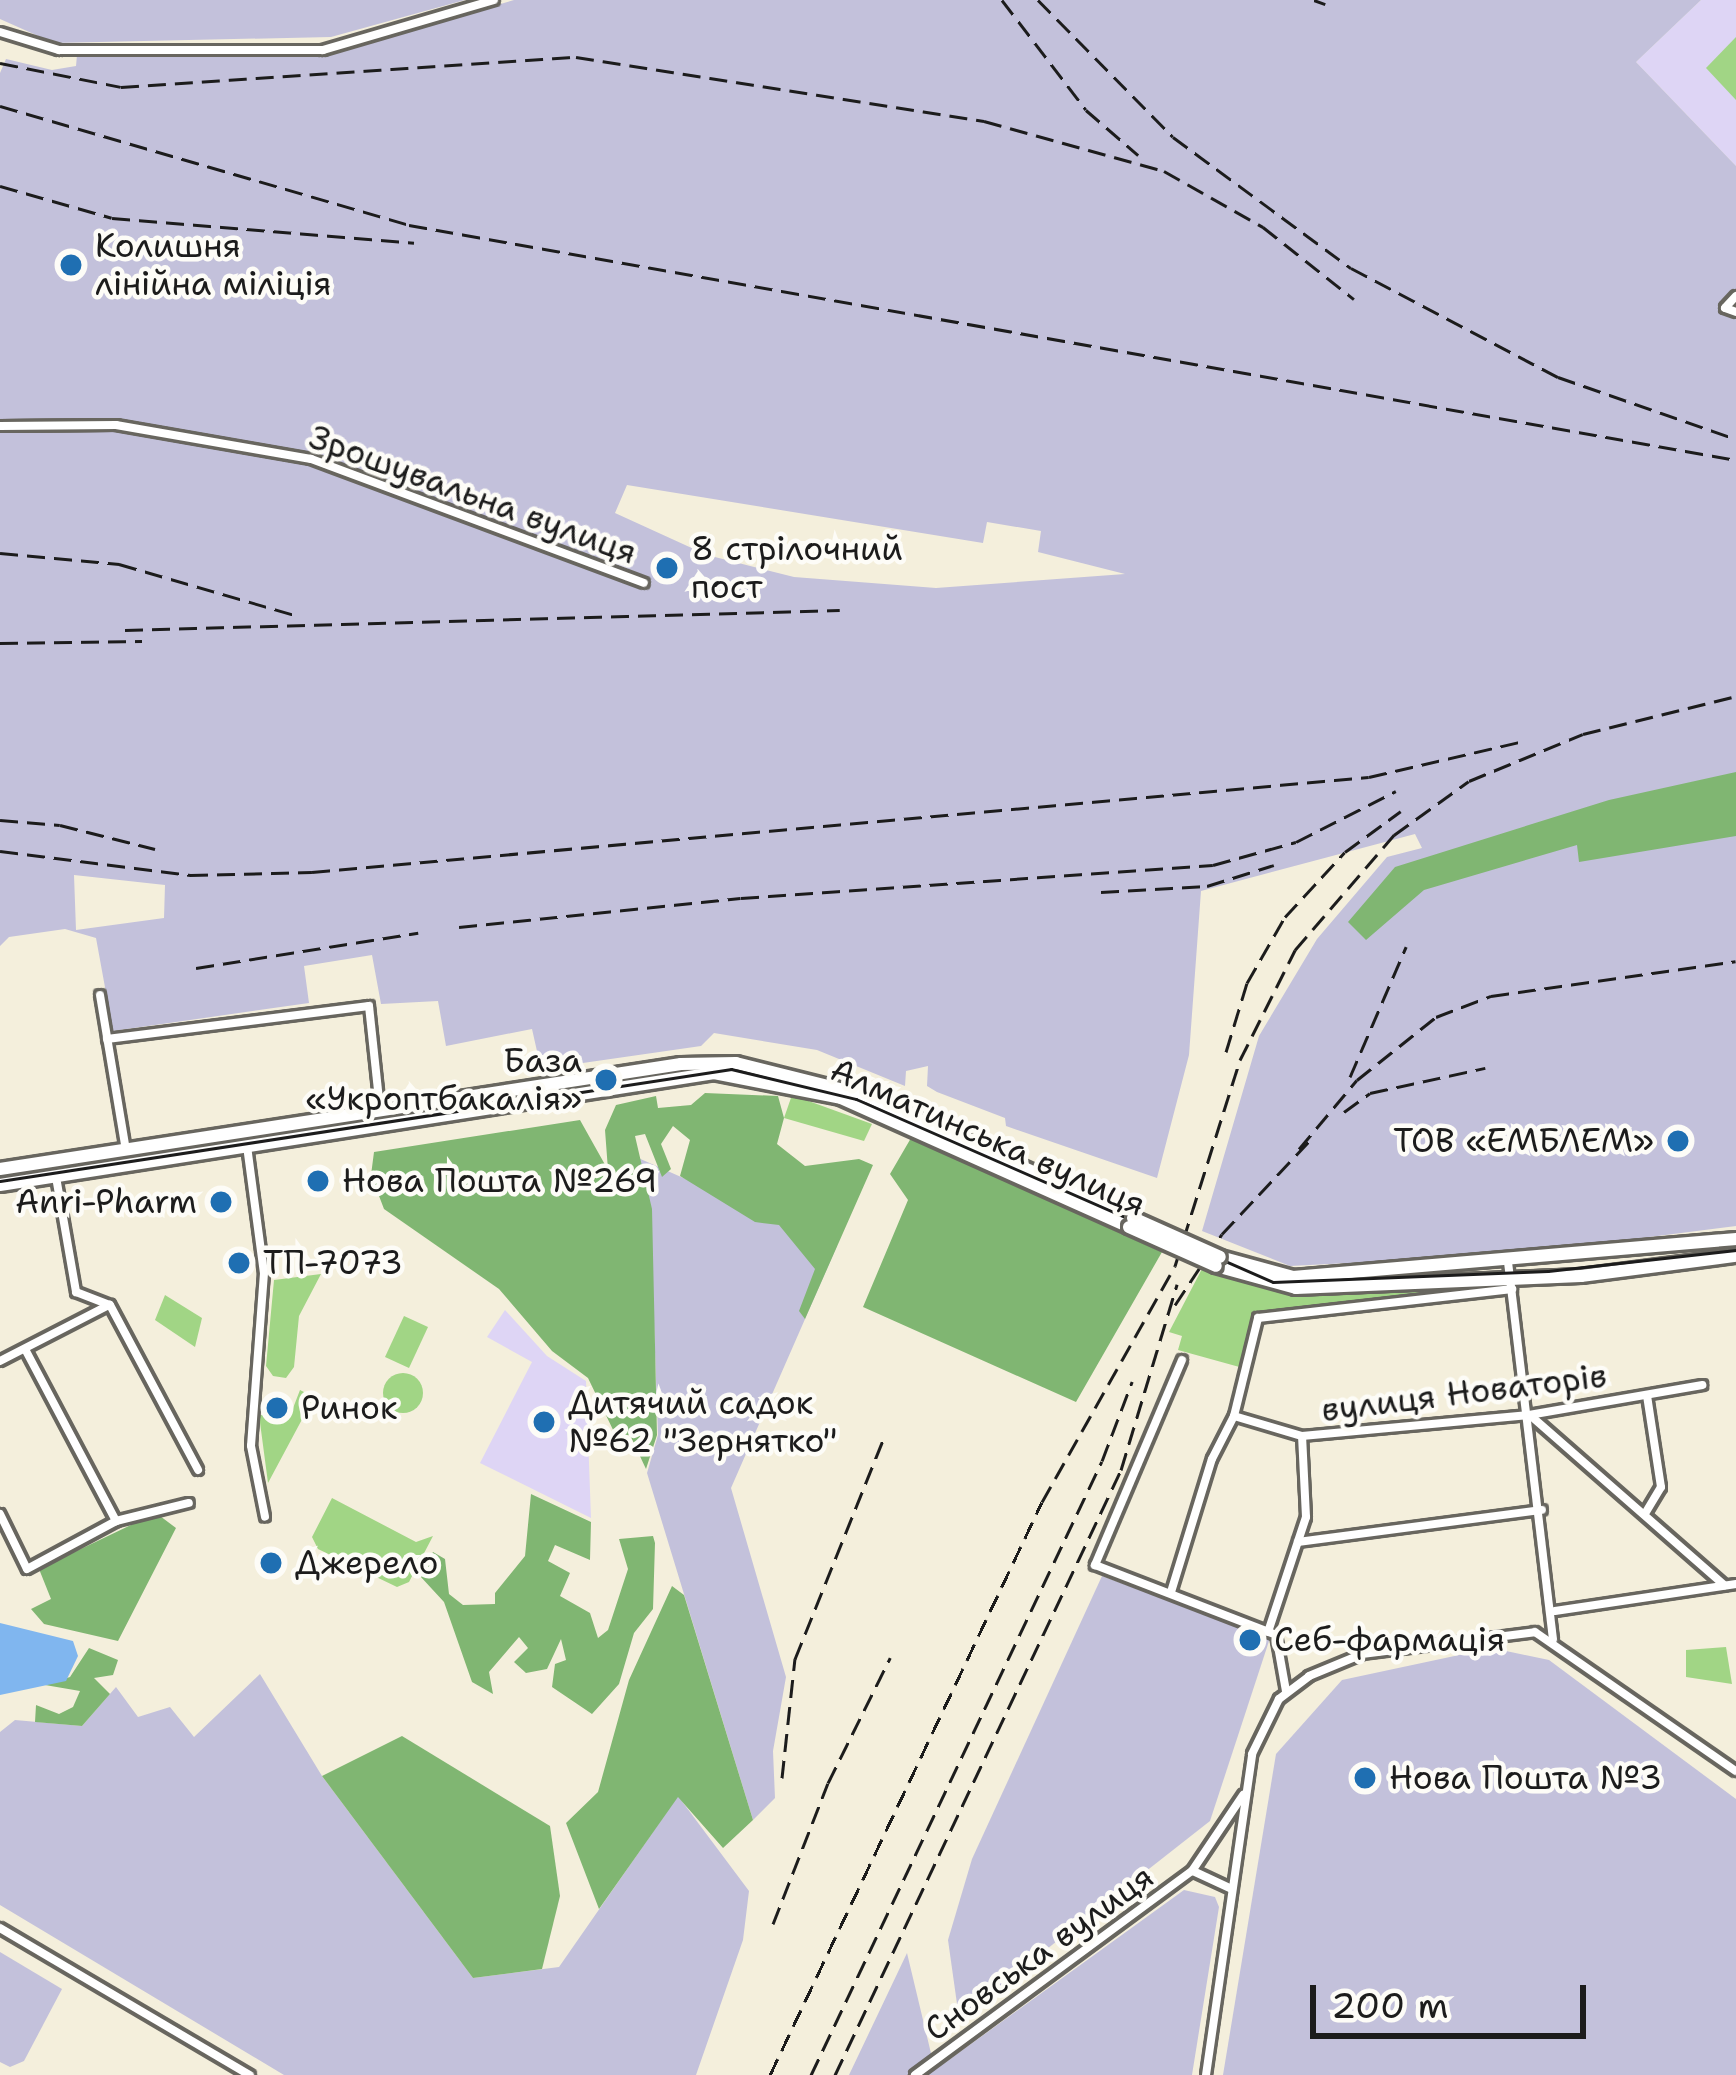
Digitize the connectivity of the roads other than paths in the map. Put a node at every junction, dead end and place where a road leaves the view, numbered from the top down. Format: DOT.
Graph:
graph roads {
  1 [pos="494,0"];
  2 [pos="0,32"];
  3 [pos="1736,296"];
  4 [pos="1736,312"];
  5 [pos="0,426"];
  6 [pos="644,583"];
  7 [pos="100,995"];
  8 [pos="107,1039"];
  9 [pos="381,1110"];
  10 [pos="246,1144"];
  11 [pos="126,1150"];
  12 [pos="0,1169"];
  13 [pos="56,1176"];
  14 [pos="0,1185"];
  15 [pos="1131,1222"];
  16 [pos="1736,1239"];
  17 [pos="1736,1256"];
  18 [pos="1218,1262"];
  19 [pos="1508,1262"];
  20 [pos="1511,1283"];
  21 [pos="110,1305"];
  22 [pos="25,1349"];
  23 [pos="1182,1360"];
  24 [pos="0,1361"];
  25 [pos="1702,1385"];
  26 [pos="1647,1395"];
  27 [pos="1528,1415"];
  28 [pos="1234,1417"];
  29 [pos="1302,1436"];
  30 [pos="198,1470"];
  31 [pos="189,1504"];
  32 [pos="1542,1510"];
  33 [pos="1646,1512"];
  34 [pos="0,1514"];
  35 [pos="265,1517"];
  36 [pos="116,1521"];
  37 [pos="1298,1542"];
  38 [pos="1736,1583"];
  39 [pos="1724,1585"];
  40 [pos="1171,1592"];
  41 [pos="1555,1611"];
  42 [pos="1268,1631"];
  43 [pos="1553,1639"];
  44 [pos="1286,1691"];
  45 [pos="1736,1771"];
  46 [pos="1247,1789"];
  47 [pos="1192,1871"];
  48 [pos="1232,1889"];
  49 [pos="0,1928"];
  50 [pos="250,2075"];
  51 [pos="915,2075"];
  52 [pos="1206,2075"];
  1 -- 2 [label="street"];
  3 -- 4 [label="street"];
  5 -- 6 [label="street, Зрошувальна вулиця"];
  7 -- 8 [label="street"];
  8 -- 9 [label="street"];
  8 -- 11 [label="street"];
  9 -- 11 [label="street, Алматинська вулиця"];
  9 -- 15 [label="street, Алматинська вулиця"];
  10 -- 13 [label="street, Алматинська вулиця"];
  10 -- 15 [label="street, Алматинська вулиця"];
  10 -- 35 [label="street"];
  11 -- 12 [label="street, Алматинська вулиця"];
  13 -- 14 [label="street, Алматинська вулиця"];
  13 -- 21 [label="street"];
  15 -- 18 [label="street, Алматинська вулиця, bridge"];
  16 -- 19 [label="street, Алматинська вулиця"];
  17 -- 20 [label="street, Алматинська вулиця"];
  18 -- 19 [label="street, Алматинська вулиця"];
  18 -- 20 [label="street, Алматинська вулиця"];
  19 -- 20 [label="street"];
  20 -- 27 [label="street"];
  20 -- 28 [label="street, Алматинська вулиця"];
  21 -- 22 [label="street"];
  21 -- 30 [label="street"];
  22 -- 24 [label="street"];
  22 -- 36 [label="street"];
  23 -- 40 [label="street"];
  25 -- 26 [label="street, вулиця Новаторів"];
  26 -- 27 [label="street, вулиця Новаторів"];
  26 -- 33 [label="street"];
  27 -- 29 [label="street, вулиця Новаторів"];
  27 -- 32 [label="street"];
  27 -- 33 [label="street"];
  28 -- 29 [label="street, вулиця Новаторів"];
  28 -- 40 [label="street"];
  29 -- 37 [label="street"];
  31 -- 36 [label="street"];
  32 -- 37 [label="street"];
  32 -- 41 [label="street"];
  33 -- 39 [label="street"];
  34 -- 36 [label="street"];
  37 -- 42 [label="street"];
  38 -- 39 [label="street"];
  39 -- 41 [label="street"];
  40 -- 42 [label="street"];
  41 -- 43 [label="street"];
  42 -- 44 [label="street"];
  43 -- 44 [label="street"];
  43 -- 45 [label="street"];
  44 -- 46 [label="street"];
  46 -- 47 [label="street, Сновська вулиця"];
  46 -- 48 [label="street"];
  47 -- 48 [label="street, Сновська вулиця"];
  47 -- 51 [label="street, Сновська вулиця"];
  48 -- 52 [label="street"];
  49 -- 50 [label="street"];
}
